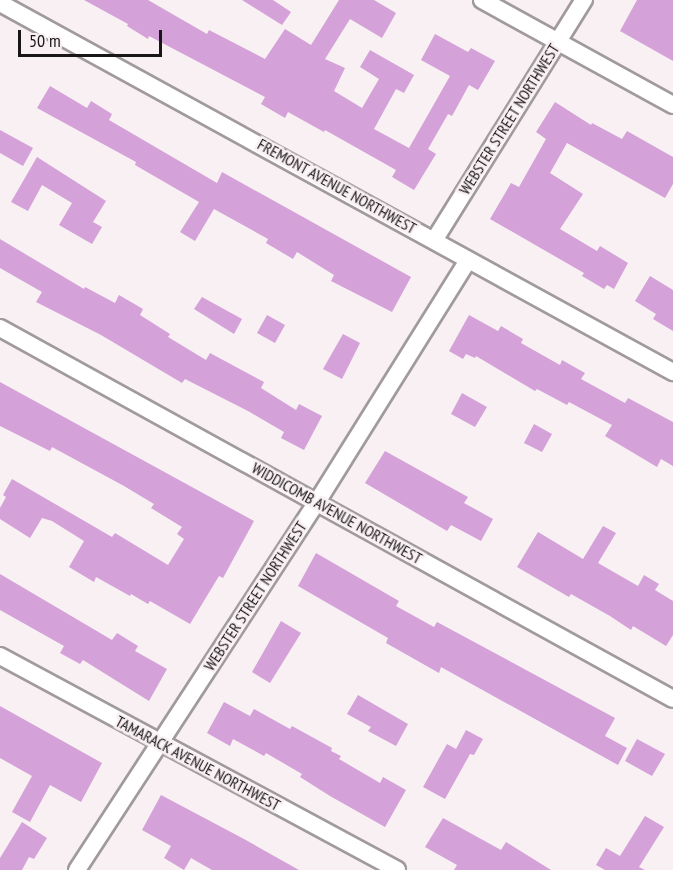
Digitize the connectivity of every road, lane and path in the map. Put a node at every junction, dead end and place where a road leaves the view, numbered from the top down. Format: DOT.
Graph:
graph roads {
  1 [pos="482,0"];
  2 [pos="584,0"];
  3 [pos="0,3"];
  4 [pos="558,42"];
  5 [pos="673,105"];
  6 [pos="435,239"];
  7 [pos="468,260"];
  8 [pos="0,328"];
  9 [pos="673,372"];
  10 [pos="316,502"];
  11 [pos="0,656"];
  12 [pos="673,699"];
  13 [pos="158,742"];
  14 [pos="77,870"];
  15 [pos="397,870"];
  1 -- 4 [label="street"];
  2 -- 4 [label="street, WEBSTER STREET NORTHWEST"];
  3 -- 6 [label="street, FREMONT AVENUE NORTHWEST"];
  4 -- 5 [label="street"];
  4 -- 6 [label="street, WEBSTER STREET NORTHWEST"];
  6 -- 7 [label="street, FREMONT AVENUE NORTHWEST"];
  7 -- 9 [label="street, FREMONT AVENUE NORTHWEST"];
  7 -- 10 [label="street, WEBSTER STREET NORTHWEST"];
  8 -- 10 [label="street, WIDDICOMB AVENUE NORTHWEST"];
  10 -- 12 [label="street, WIDDICOMB AVENUE NORTHWEST"];
  10 -- 13 [label="street, WEBSTER STREET NORTHWEST"];
  11 -- 13 [label="street, TAMARACK AVENUE NORTHWEST"];
  13 -- 14 [label="street, WEBSTER STREET NORTHWEST"];
  13 -- 15 [label="street, TAMARACK AVENUE NORTHWEST"];
}
